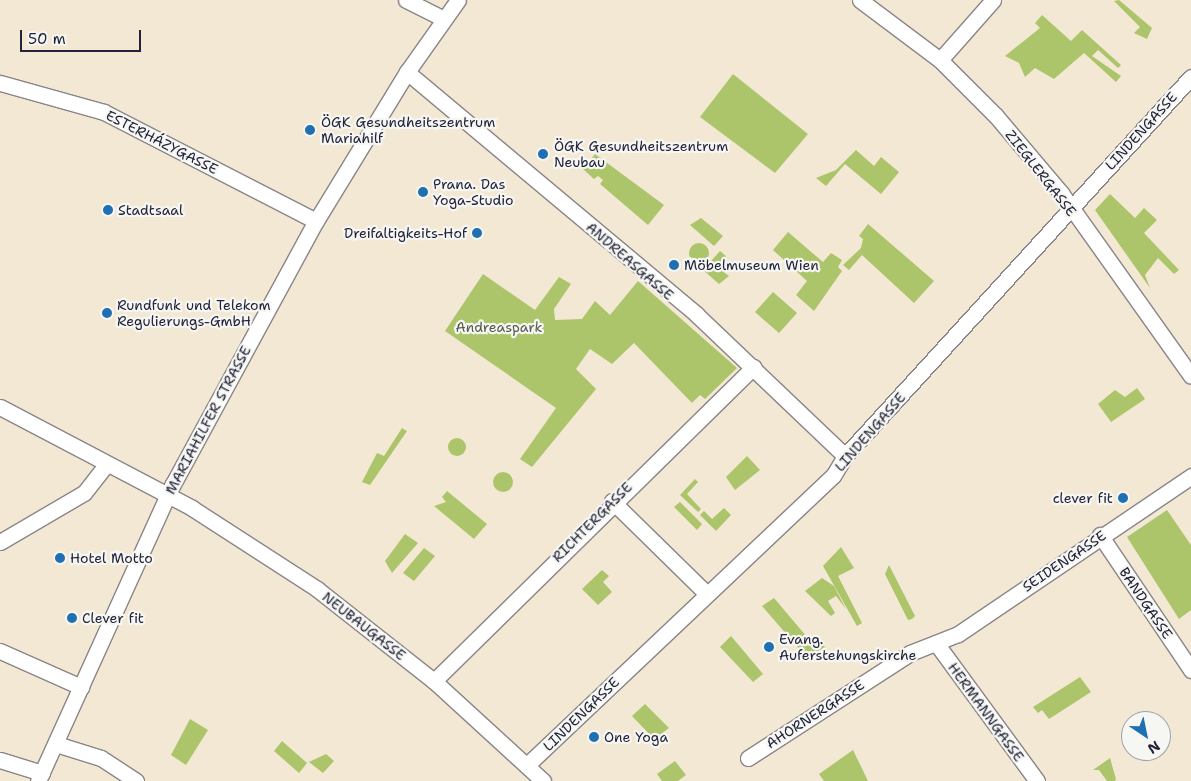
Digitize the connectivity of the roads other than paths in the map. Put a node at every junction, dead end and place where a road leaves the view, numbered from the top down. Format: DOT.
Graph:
graph roads {
  1 [pos="406,0"];
  2 [pos="458,0"];
  3 [pos="860,0"];
  4 [pos="993,0"];
  5 [pos="444,20"];
  6 [pos="940,60"];
  7 [pos="407,72"];
  8 [pos="1191,77"];
  9 [pos="0,83"];
  10 [pos="1070,208"];
  11 [pos="316,221"];
  12 [pos="752,367"];
  13 [pos="1191,376"];
  14 [pos="0,407"];
  15 [pos="846,456"];
  16 [pos="107,464"];
  17 [pos="1191,476"];
  18 [pos="167,497"];
  19 [pos="612,501"];
  20 [pos="1100,535"];
  21 [pos="0,542"];
  22 [pos="707,594"];
  23 [pos="936,643"];
  24 [pos="0,650"];
  25 [pos="1191,670"];
  26 [pos="434,681"];
  27 [pos="82,687"];
  28 [pos="56,744"];
  29 [pos="748,758"];
  30 [pos="2,761"];
  31 [pos="527,765"];
  32 [pos="40,777"];
  33 [pos="136,781"];
  34 [pos="543,781"];
  35 [pos="1037,781"];
  1 -- 5 [label="street"];
  2 -- 5 [label="street, MARIAHILFER STRASSE"];
  3 -- 6 [label="street, ZIEGLERGASSE"];
  4 -- 6 [label="street"];
  5 -- 7 [label="street, MARIAHILFER STRASSE"];
  6 -- 10 [label="street, ZIEGLERGASSE"];
  7 -- 11 [label="street, MARIAHILFER STRASSE"];
  7 -- 12 [label="street, ANDREASGASSE"];
  8 -- 10 [label="street, LINDENGASSE"];
  9 -- 11 [label="street, ESTERHÁZYGASSE"];
  10 -- 13 [label="street, ZIEGLERGASSE"];
  10 -- 15 [label="street, LINDENGASSE"];
  11 -- 18 [label="street, MARIAHILFER STRASSE"];
  12 -- 15 [label="street, ANDREASGASSE"];
  12 -- 19 [label="street, RICHTERGASSE"];
  14 -- 16 [label="street, NEUBAUGASSE"];
  15 -- 22 [label="street, LINDENGASSE"];
  16 -- 18 [label="street, NEUBAUGASSE"];
  16 -- 21 [label="street"];
  17 -- 20 [label="street, SEIDENGASSE"];
  18 -- 26 [label="street, NEUBAUGASSE"];
  18 -- 27 [label="street, MARIAHILFER STRASSE"];
  19 -- 22 [label="street"];
  19 -- 26 [label="street, RICHTERGASSE"];
  20 -- 23 [label="street, SEIDENGASSE"];
  20 -- 25 [label="street, BANDGASSE"];
  22 -- 31 [label="street, LINDENGASSE"];
  23 -- 29 [label="street, AHORNERGASSE"];
  23 -- 35 [label="street, HERMANNGASSE"];
  24 -- 27 [label="street"];
  26 -- 31 [label="street, NEUBAUGASSE"];
  27 -- 28 [label="street, MARIAHILFER STRASSE"];
  28 -- 32 [label="street, MARIAHILFER STRASSE"];
  28 -- 33 [label="street"];
  30 -- 32 [label="street"];
  31 -- 34 [label="street, NEUBAUGASSE"];
}
